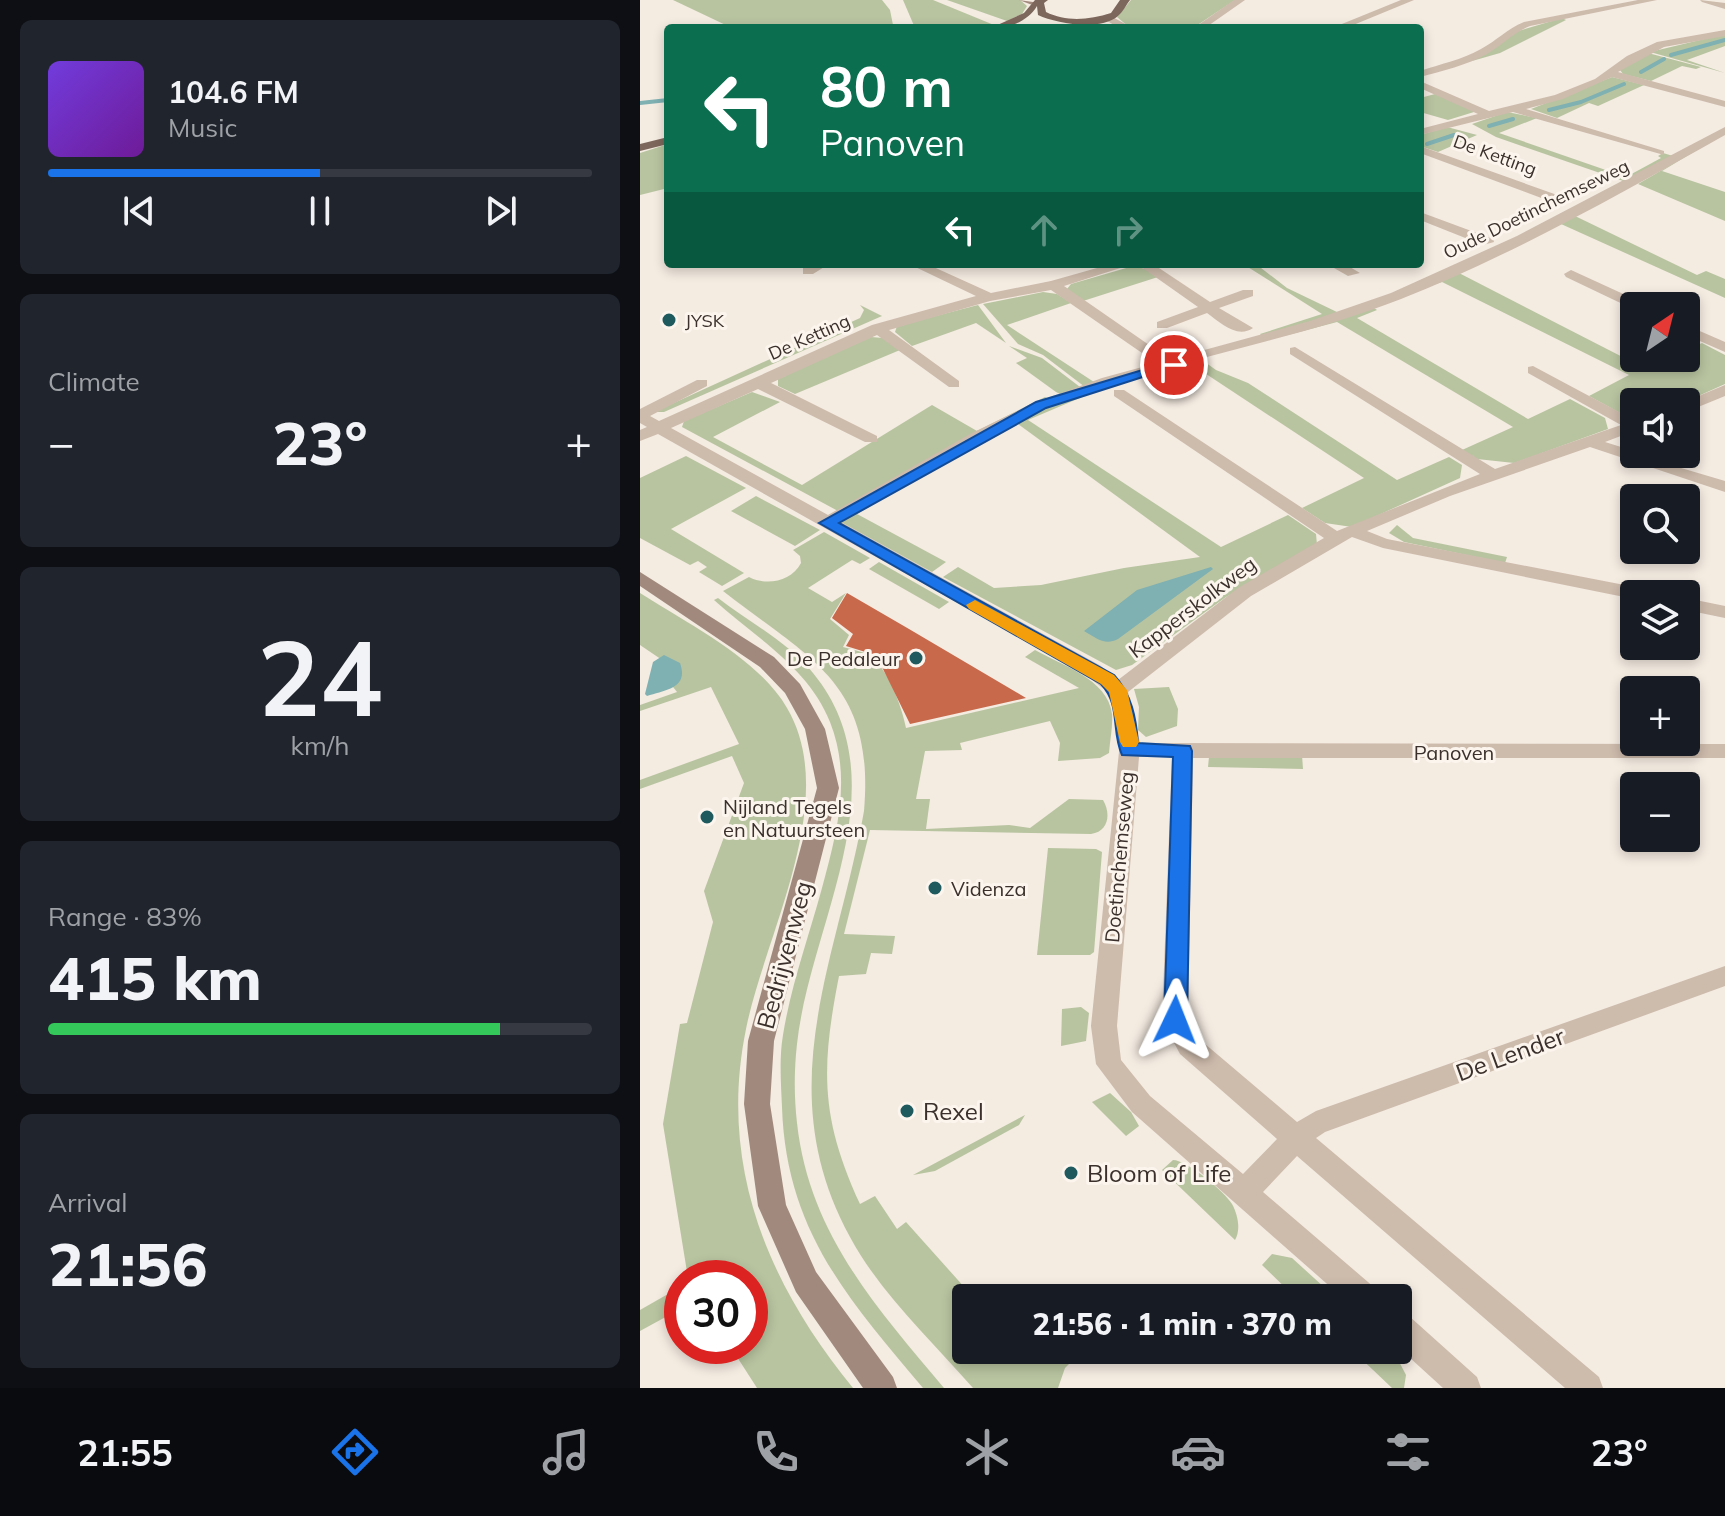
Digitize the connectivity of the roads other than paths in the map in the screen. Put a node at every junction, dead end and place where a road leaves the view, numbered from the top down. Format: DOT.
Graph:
graph roads {
  1 [pos="1240,0"];
  2 [pos="1409,0"];
  3 [pos="1652,0"];
  4 [pos="1705,0"];
  5 [pos="1055,1"];
  6 [pos="1116,2"];
  7 [pos="1037,4"];
  8 [pos="1725,6"];
  9 [pos="1056,19"];
  10 [pos="1105,20"];
  11 [pos="1068,21"];
  12 [pos="1089,21"];
  13 [pos="1012,22"];
  14 [pos="1006,24"];
  15 [pos="1044,24"];
  16 [pos="1052,24"];
  17 [pos="1205,24"];
  18 [pos="1347,24"];
  19 [pos="1725,33"];
  20 [pos="1424,73"];
  21 [pos="1610,73"];
  22 [pos="1424,86"];
  23 [pos="1725,104"];
  24 [pos="1512,108"];
  25 [pos="1485,113"];
  26 [pos="1628,129"];
  27 [pos="1725,130"];
  28 [pos="1424,131"];
  29 [pos="664,132"];
  30 [pos="1610,138"];
  31 [pos="640,140"];
  32 [pos="664,141"];
  33 [pos="640,148"];
  34 [pos="1424,150"];
  35 [pos="1660,153"];
  36 [pos="1556,199"];
  37 [pos="1424,218"];
  38 [pos="1488,242"];
  39 [pos="814,268"];
  40 [pos="925,268"];
  41 [pos="1112,268"];
  42 [pos="1150,268"];
  43 [pos="1342,268"];
  44 [pos="808,271"];
  45 [pos="1353,273"];
  46 [pos="1571,274"];
  47 [pos="1053,285"];
  48 [pos="1248,293"];
  49 [pos="989,297"];
  50 [pos="1620,297"];
  51 [pos="1209,308"];
  52 [pos="1162,325"];
  53 [pos="877,328"];
  54 [pos="1246,328"];
  55 [pos="1700,336"];
  56 [pos="1725,348"];
  57 [pos="1147,350"];
  58 [pos="1295,351"];
  59 [pos="1533,370"];
  60 [pos="757,382"];
  61 [pos="702,383"];
  62 [pos="954,384"];
  63 [pos="1725,390"];
  64 [pos="1119,393"];
  65 [pos="667,399"];
  66 [pos="1700,401"];
  67 [pos="640,407"];
  68 [pos="1620,418"];
  69 [pos="644,425"];
  70 [pos="1620,431"];
  71 [pos="871,439"];
  72 [pos="1590,442"];
  73 [pos="1491,474"];
  74 [pos="1725,487"];
  75 [pos="827,523"];
  76 [pos="1345,536"];
  77 [pos="640,578"];
  78 [pos="1620,590"];
  79 [pos="1700,607"];
  80 [pos="1725,612"];
  81 [pos="1118,690"];
  82 [pos="1129,750"];
  83 [pos="1183,751"];
  84 [pos="1725,751"];
  85 [pos="1725,976"];
  86 [pos="1297,1137"];
  87 [pos="1245,1191"];
  88 [pos="1349,1284"];
  89 [pos="1412,1340"];
  90 [pos="882,1388"];
  91 [pos="1466,1388"];
  92 [pos="1588,1388"];
  1 -- 17 [label="street"];
  2 -- 18 [label="street"];
  3 -- 20 [label="street"];
  4 -- 8 [label="street"];
  5 -- 7 [label="main road"];
  6 -- 10 [label="main road"];
  7 -- 9 [label="main road"];
  7 -- 13 [label="main road"];
  7 -- 13 [label="main road"];
  9 -- 10 [label="main road"];
  9 -- 11 [label="main road"];
  9 -- 15 [label="main road"];
  10 -- 12 [label="street"];
  11 -- 12 [label="main road"];
  11 -- 16 [label="main road"];
  13 -- 14 [label="main road"];
  19 -- 21 [label="street, De Ketting"];
  21 -- 23 [label="street"];
  21 -- 24 [label="street, De Ketting"];
  22 -- 25 [label="street"];
  24 -- 25 [label="street, De Ketting"];
  24 -- 30 [label="street, De Ketting"];
  25 -- 28 [label="street, De Ketting"];
  26 -- 30 [label="street"];
  27 -- 75 [label="street, Oude Doetinchemseweg"];
  29 -- 31 [label="main road"];
  30 -- 35 [label="street, De Ketting"];
  32 -- 33 [label="main road"];
  34 -- 36 [label="street, De Ketting"];
  37 -- 38 [label="street"];
  39 -- 44 [label="street"];
  40 -- 49 [label="street"];
  41 -- 47 [label="street, De Ketting"];
  42 -- 51 [label="street"];
  43 -- 45 [label="street"];
  46 -- 50 [label="street"];
  47 -- 49 [label="street, De Ketting"];
  47 -- 57 [label="street"];
  48 -- 51 [label="street"];
  49 -- 53 [label="street, De Ketting"];
  51 -- 52 [label="street"];
  51 -- 54 [label="street"];
  53 -- 60 [label="street, De Ketting"];
  53 -- 62 [label="street, De Ketting"];
  55 -- 56 [label="street"];
  58 -- 73 [label="street"];
  59 -- 68 [label="street, Kapperskolkweg"];
  60 -- 69 [label="street, De Ketting"];
  60 -- 71 [label="street, De Ketting"];
  61 -- 65 [label="street"];
  63 -- 66 [label="street"];
  64 -- 76 [label="street"];
  65 -- 67 [label="street"];
  65 -- 69 [label="street"];
  69 -- 75 [label="street"];
  70 -- 72 [label="street, Kapperskolkweg"];
  72 -- 73 [label="street, Kapperskolkweg"];
  72 -- 74 [label="street"];
  73 -- 76 [label="street, Kapperskolkweg"];
  75 -- 81 [label="street"];
  76 -- 78 [label="street"];
  76 -- 81 [label="street, Kapperskolkweg"];
  77 -- 90 [label="main road, Bedrijvenweg"];
  79 -- 80 [label="street"];
  81 -- 82 [label="street, Doetinchemseweg"];
  82 -- 83 [label="street, Panoven"];
  82 -- 87 [label="street, Doetinchemseweg"];
  83 -- 84 [label="street, Panoven"];
  83 -- 86 [label="street"];
  85 -- 86 [label="street, De Lender"];
  86 -- 87 [label="street, De Lender"];
  86 -- 92 [label="street"];
  87 -- 88 [label="street, Doetinchemseweg"];
  89 -- 91 [label="street"];
}
